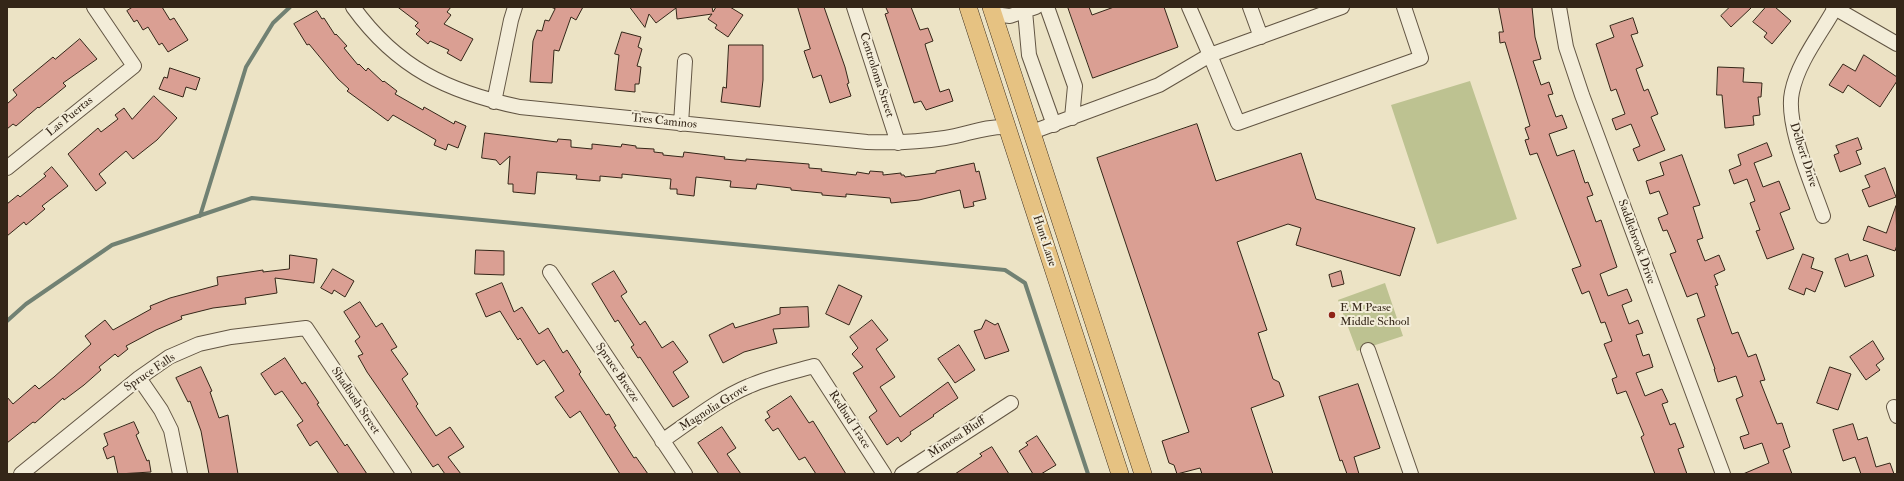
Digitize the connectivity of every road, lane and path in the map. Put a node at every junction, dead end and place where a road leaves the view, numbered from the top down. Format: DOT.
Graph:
graph roads {
  1 [pos="94,7"];
  2 [pos="353,7"];
  3 [pos="515,7"];
  4 [pos="854,7"];
  5 [pos="968,7"];
  6 [pos="1047,7"];
  7 [pos="1189,7"];
  8 [pos="1250,7"];
  9 [pos="1404,7"];
  10 [pos="1559,7"];
  11 [pos="1333,8"];
  12 [pos="1834,8"];
  13 [pos="988,9"];
  14 [pos="1031,9"];
  15 [pos="1261,37"];
  16 [pos="1897,44"];
  17 [pos="1210,55"];
  18 [pos="685,61"];
  19 [pos="494,102"];
  20 [pos="1072,118"];
  21 [pos="681,124"];
  22 [pos="1054,125"];
  23 [pos="1006,127"];
  24 [pos="1032,132"];
  25 [pos="898,143"];
  26 [pos="7,168"];
  27 [pos="1823,216"];
  28 [pos="550,272"];
  29 [pos="306,328"];
  30 [pos="1368,350"];
  31 [pos="814,366"];
  32 [pos="139,378"];
  33 [pos="1011,403"];
  34 [pos="1129,435"];
  35 [pos="662,441"];
  36 [pos="1109,441"];
  37 [pos="21,474"];
  38 [pos="180,474"];
  39 [pos="404,474"];
  40 [pos="685,474"];
  41 [pos="884,474"];
  42 [pos="902,474"];
  43 [pos="1120,474"];
  44 [pos="1142,474"];
  45 [pos="1411,474"];
  46 [pos="1723,474"];
  1 -- 26 [label="street, Las Puertas"];
  2 -- 19 [label="street, Tres Caminos"];
  3 -- 19 [label="street"];
  4 -- 25 [label="street, Centroloma Street"];
  5 -- 23 [label="main road, Hunt Lane"];
  6 -- 20 [label="street"];
  7 -- 17 [label="street"];
  8 -- 15 [label="street"];
  9 -- 17 [label="street"];
  10 -- 46 [label="street, Saddlebrook Drive"];
  11 -- 15 [label="street"];
  12 -- 16 [label="street"];
  12 -- 27 [label="street, Delbert Drive"];
  13 -- 14 [label="street"];
  13 -- 24 [label="main road, Hunt Lane"];
  14 -- 22 [label="street"];
  15 -- 17 [label="street"];
  17 -- 20 [label="street"];
  18 -- 21 [label="street"];
  19 -- 21 [label="street, Tres Caminos"];
  20 -- 22 [label="street"];
  21 -- 25 [label="street, Tres Caminos"];
  22 -- 24 [label="street"];
  23 -- 24 [label="main road"];
  23 -- 25 [label="street, Tres Caminos"];
  23 -- 36 [label="main road, Hunt Lane"];
  24 -- 34 [label="main road, Hunt Lane"];
  28 -- 35 [label="street, Spruce Breeze"];
  29 -- 32 [label="street, Spruce Falls"];
  29 -- 39 [label="street, Shadbush Street"];
  30 -- 45 [label="street"];
  31 -- 35 [label="street, Magnolia Grove"];
  31 -- 41 [label="street, Redbud Trace"];
  32 -- 37 [label="street, Spruce Falls"];
  32 -- 38 [label="street"];
  33 -- 42 [label="street, Mimosa Bluff"];
  34 -- 36 [label="main road"];
  34 -- 44 [label="main road, Hunt Lane"];
  35 -- 40 [label="street, Spruce Breeze"];
  36 -- 43 [label="main road, Hunt Lane"];
}
